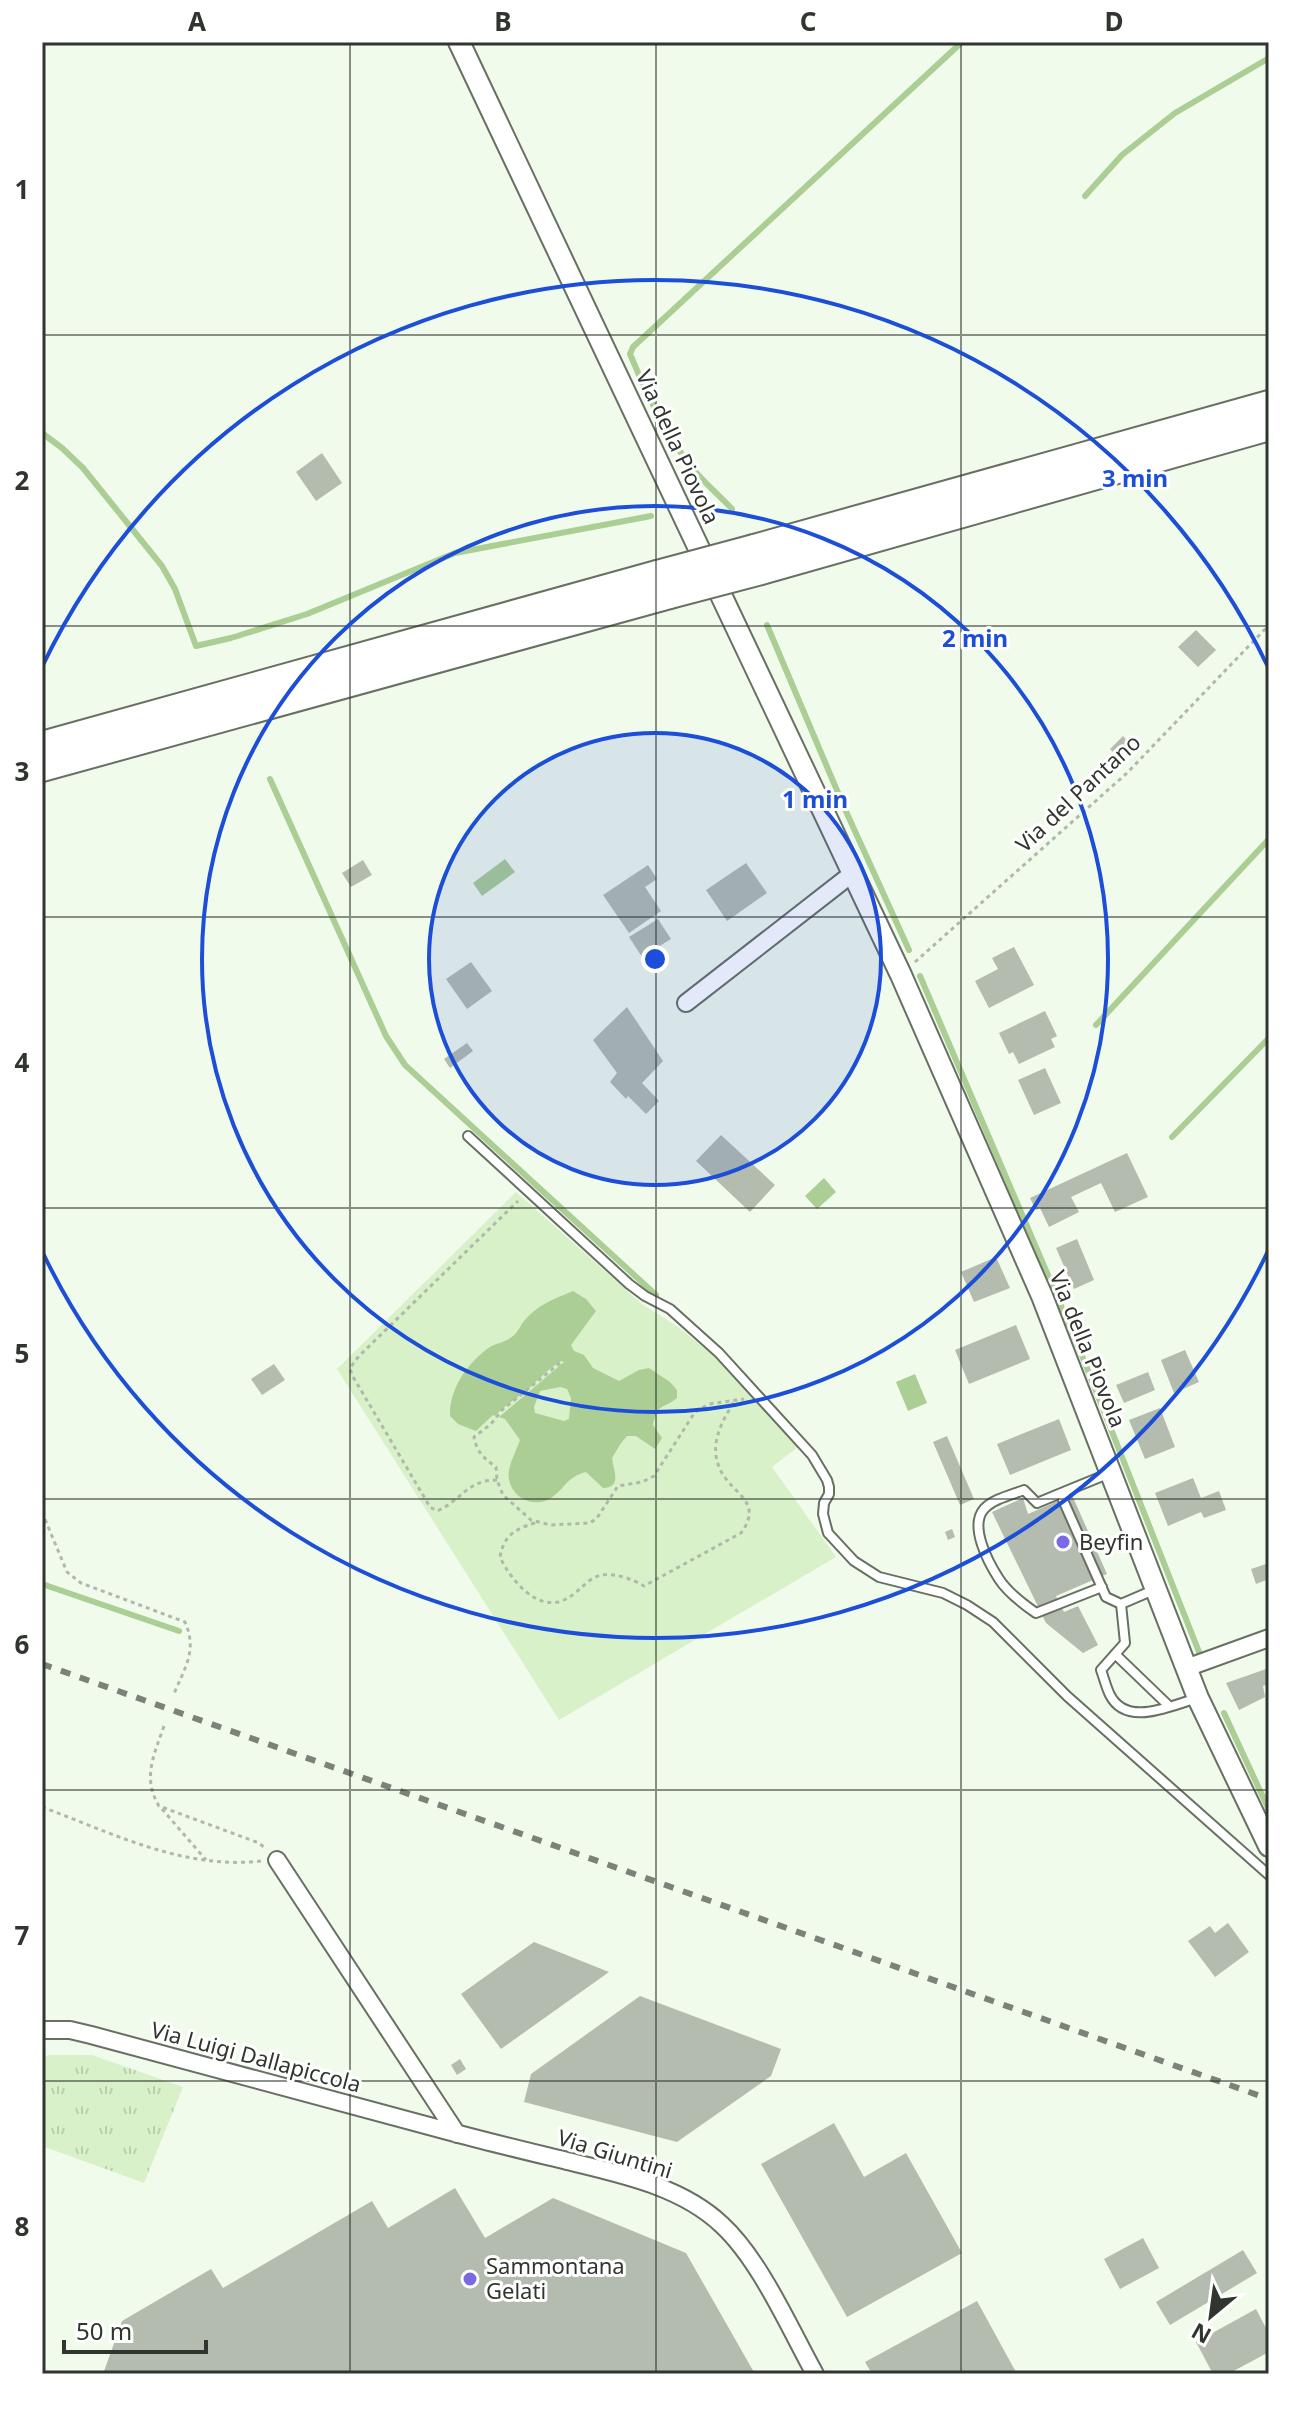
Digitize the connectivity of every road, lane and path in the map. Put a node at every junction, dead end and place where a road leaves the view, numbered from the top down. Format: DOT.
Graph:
graph roads {
  1 [pos="459,42"];
  2 [pos="1269,404"];
  3 [pos="1269,427"];
  4 [pos="758,559"];
  5 [pos="664,585"];
  6 [pos="1269,625"];
  7 [pos="42,745"];
  8 [pos="42,768"];
  9 [pos="853,873"];
  10 [pos="901,975"];
  11 [pos="686,1003"];
  12 [pos="468,1136"];
  13 [pos="528,1191"];
  14 [pos="560,1363"];
  15 [pos="534,1385"];
  16 [pos="540,1391"];
  17 [pos="736,1399"];
  18 [pos="764,1401"];
  19 [pos="1110,1472"];
  20 [pos="497,1480"];
  21 [pos="1066,1491"];
  22 [pos="42,1512"];
  23 [pos="538,1522"];
  24 [pos="1102,1587"];
  25 [pos="1156,1589"];
  26 [pos="1121,1604"];
  27 [pos="1269,1638"];
  28 [pos="1115,1654"];
  29 [pos="1186,1668"];
  30 [pos="173,1696"];
  31 [pos="1198,1698"];
  32 [pos="1169,1706"];
  33 [pos="164,1726"];
  34 [pos="159,1806"];
  35 [pos="42,1807"];
  36 [pos="1269,1846"];
  37 [pos="206,1860"];
  38 [pos="277,1860"];
  39 [pos="1269,1875"];
  40 [pos="42,2030"];
  41 [pos="457,2134"];
  42 [pos="815,2374"];
  1 -- 9 [label="street, Via della Piovola"];
  2 -- 4 [label="highway"];
  3 -- 4 [label="highway"];
  4 -- 5 [label="highway, bridge"];
  5 -- 7 [label="highway"];
  5 -- 8 [label="highway"];
  6 -- 10 [label="path, Via del Pantano"];
  9 -- 10 [label="street, Via della Piovola"];
  9 -- 11 [label="street"];
  10 -- 19 [label="street, Via della Piovola"];
  12 -- 13 [label="lane"];
  13 -- 18 [label="lane"];
  13 -- 20 [label="path"];
  14 -- 15 [label="path"];
  15 -- 16 [label="path"];
  15 -- 20 [label="path"];
  17 -- 18 [label="path"];
  17 -- 23 [label="path"];
  17 -- 23 [label="path"];
  18 -- 39 [label="lane"];
  19 -- 21 [label="lane"];
  19 -- 25 [label="street, Via della Piovola"];
  20 -- 23 [label="path"];
  21 -- 24 [label="lane"];
  21 -- 24 [label="lane"];
  22 -- 30 [label="path"];
  24 -- 26 [label="lane"];
  25 -- 26 [label="lane"];
  25 -- 29 [label="street, Via della Piovola"];
  26 -- 28 [label="lane"];
  27 -- 29 [label="street"];
  28 -- 32 [label="lane"];
  28 -- 32 [label="lane"];
  29 -- 31 [label="street, Via della Piovola"];
  31 -- 32 [label="lane"];
  31 -- 36 [label="street, Via della Piovola"];
  33 -- 34 [label="path"];
  34 -- 37 [label="path"];
  34 -- 38 [label="path"];
  35 -- 37 [label="path"];
  37 -- 38 [label="path"];
  38 -- 41 [label="street"];
  40 -- 41 [label="street, Via Luigi Dallapiccola"];
  41 -- 42 [label="street, Via Giuntini"];
}
